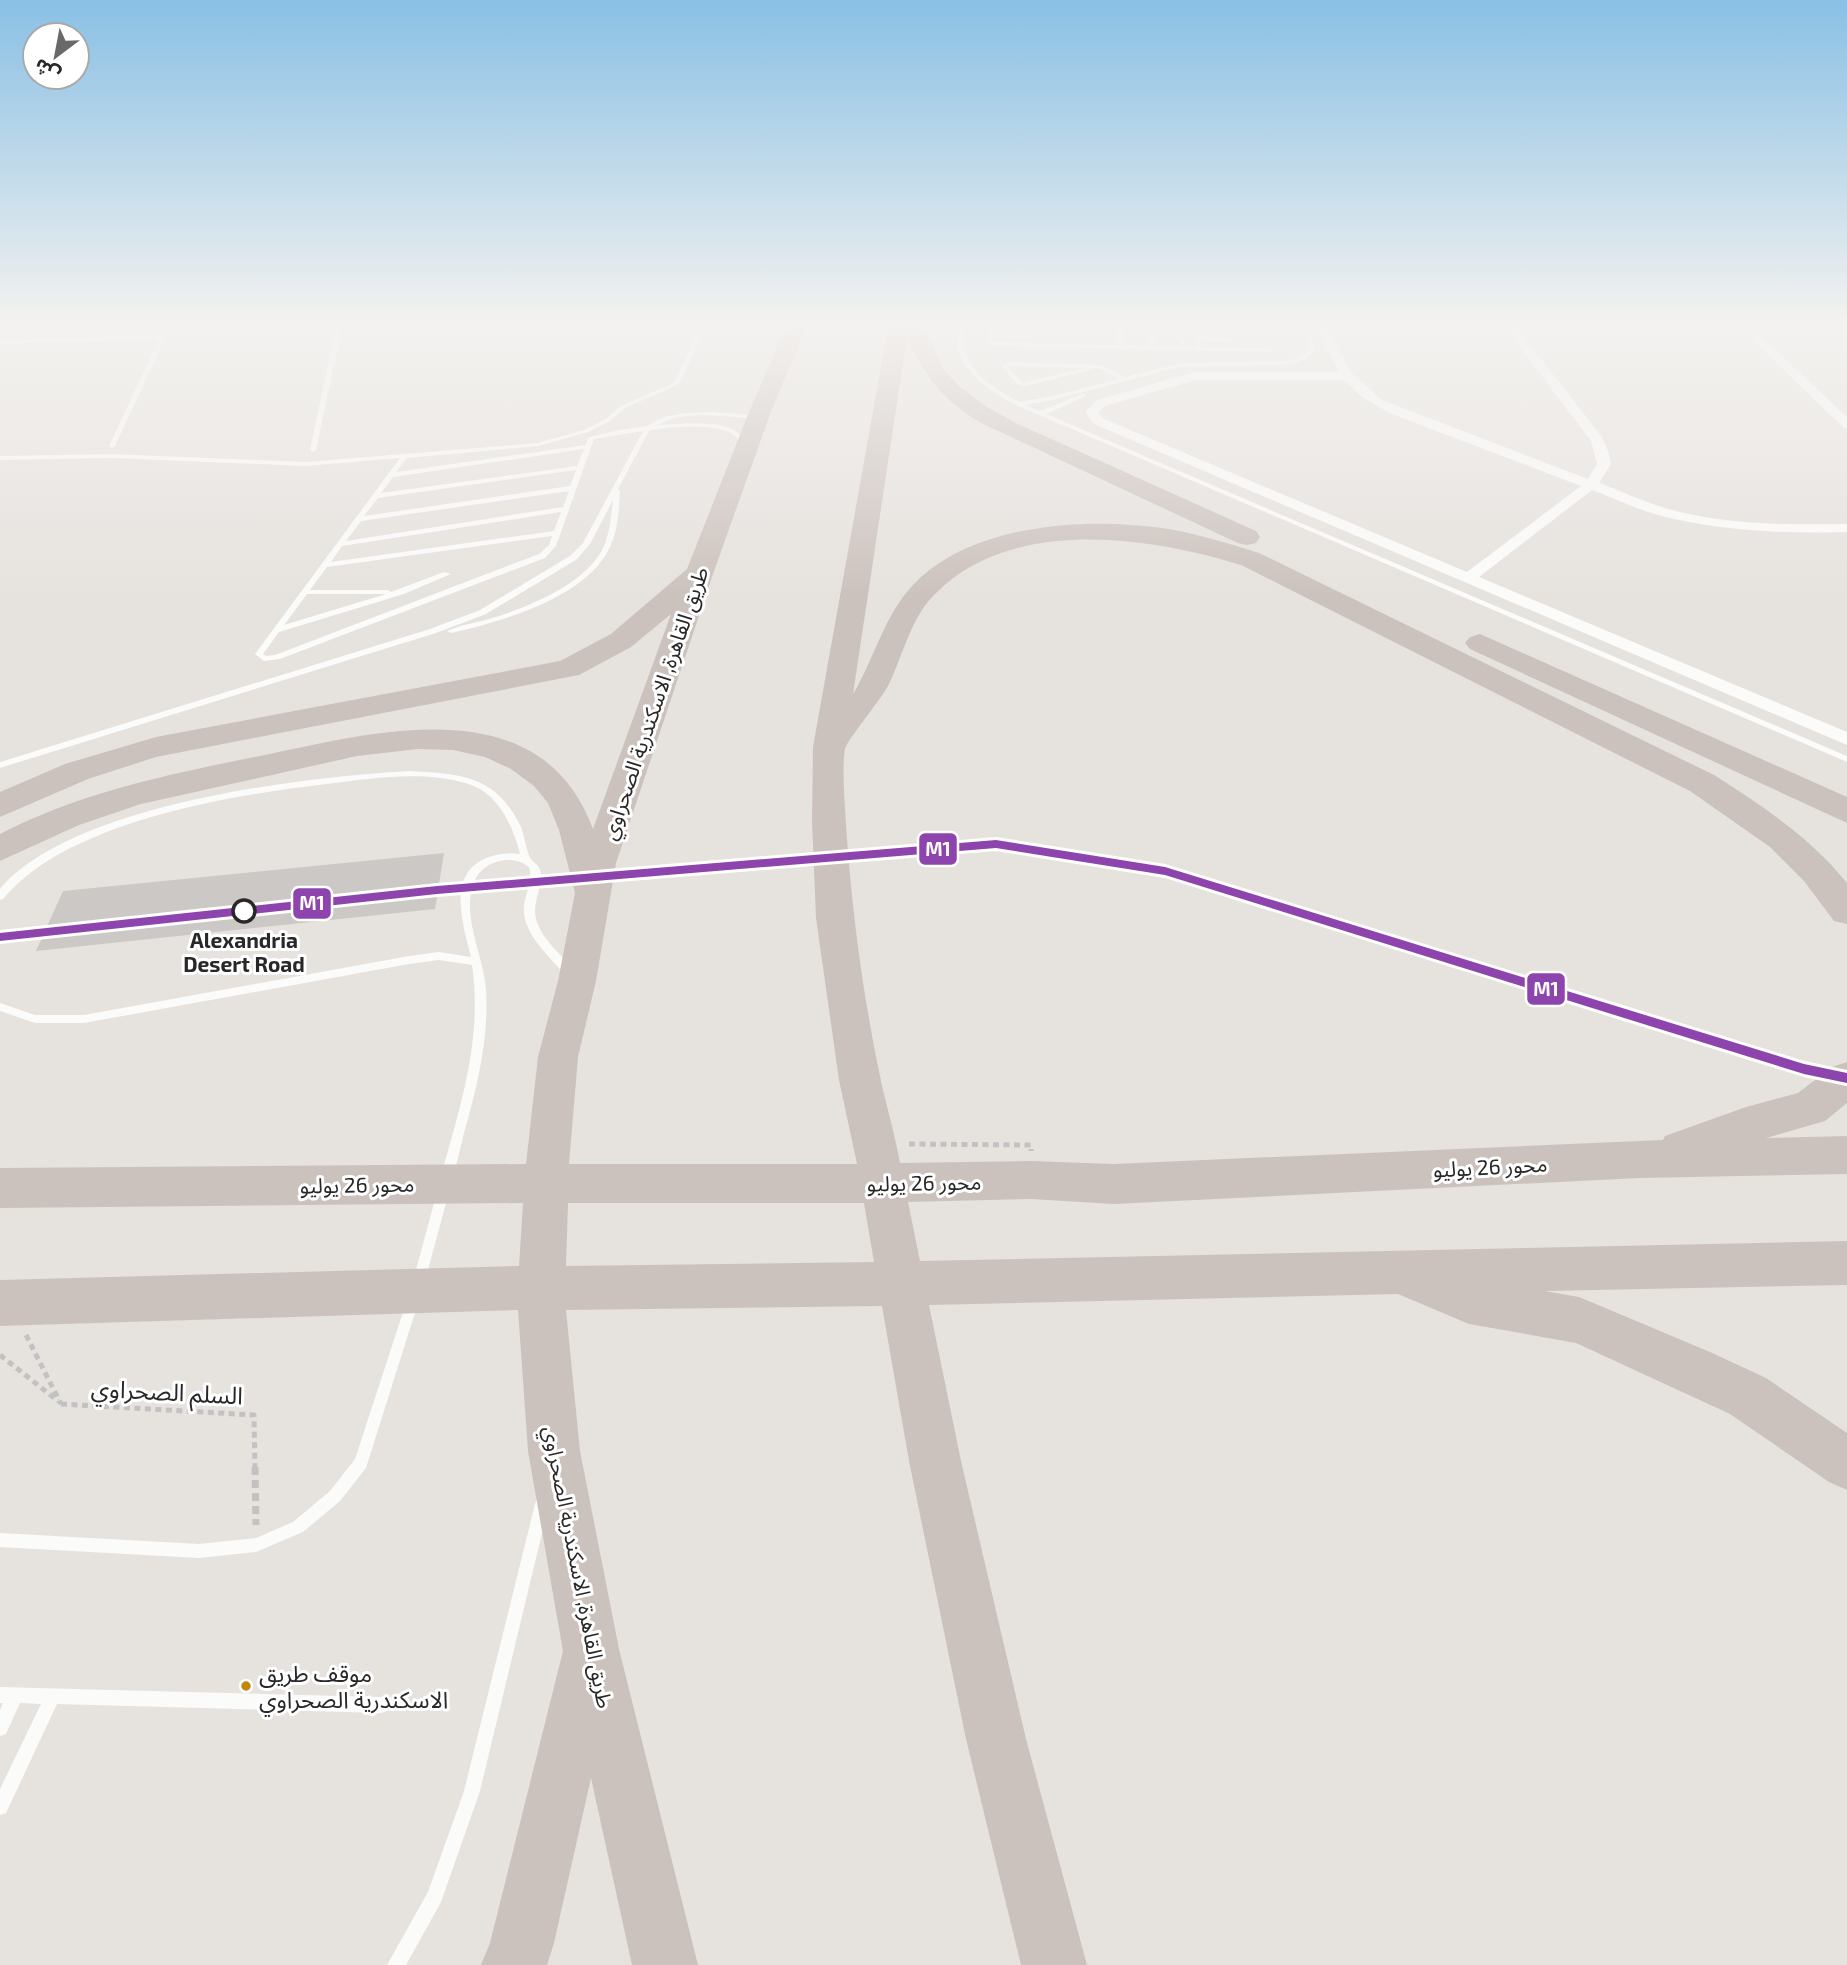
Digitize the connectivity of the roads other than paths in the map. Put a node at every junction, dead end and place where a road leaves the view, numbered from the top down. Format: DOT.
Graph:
graph roads {
  1 [pos="128,414"];
  2 [pos="321,414"];
  3 [pos="615,414"];
  4 [pos="759,414"];
  5 [pos="884,414"];
  6 [pos="983,414"];
  7 [pos="1039,414"];
  8 [pos="1092,414"];
  9 [pos="1403,414"];
  10 [pos="1577,414"];
  11 [pos="646,430"];
  12 [pos="752,431"];
  13 [pos="113,446"];
  14 [pos="586,447"];
  15 [pos="313,450"];
  16 [pos="405,456"];
  17 [pos="0,458"];
  18 [pos="579,468"];
  19 [pos="391,475"];
  20 [pos="617,485"];
  21 [pos="1590,485"];
  22 [pos="572,488"];
  23 [pos="375,496"];
  24 [pos="565,509"];
  25 [pos="358,519"];
  26 [pos="1847,528"];
  27 [pos="557,533"];
  28 [pos="340,544"];
  29 [pos="324,565"];
  30 [pos="699,573"];
  31 [pos="447,574"];
  32 [pos="1469,578"];
  33 [pos="305,592"];
  34 [pos="401,592"];
  35 [pos="277,630"];
  36 [pos="407,639"];
  37 [pos="1847,738"];
  38 [pos="829,747"];
  39 [pos="1847,759"];
  40 [pos="0,765"];
  41 [pos="0,806"];
  42 [pos="1847,811"];
  43 [pos="0,849"];
  44 [pos="526,859"];
  45 [pos="591,894"];
  46 [pos="0,896"];
  47 [pos="1847,911"];
  48 [pos="477,962"];
  49 [pos="577,981"];
  50 [pos="0,1006"];
  51 [pos="1847,1079"];
  52 [pos="1847,1155"];
  53 [pos="1639,1159"];
  54 [pos="0,1161"];
  55 [pos="0,1188"];
  56 [pos="69,1188"];
  57 [pos="1847,1263"];
  58 [pos="1397,1272"];
  59 [pos="5,1303"];
  60 [pos="554,1451"];
  61 [pos="1847,1464"];
  62 [pos="0,1540"];
  63 [pos="591,1649"];
  64 [pos="8,1695"];
  65 [pos="52,1696"];
  66 [pos="381,1705"];
  67 [pos="0,1728"];
  68 [pos="0,1807"];
  69 [pos="1054,1963"];
  70 [pos="396,1965"];
  71 [pos="514,1965"];
  72 [pos="665,1965"];
  1 -- 13 [label="lane"];
  2 -- 15 [label="lane"];
  3 -- 16 [label="lane"];
  4 -- 12 [label="highway, طريق القاهرة, الاسكندرية الصحراوي"];
  5 -- 38 [label="highway"];
  6 -- 42 [label="highway"];
  7 -- 39 [label="lane"];
  8 -- 32 [label="street"];
  9 -- 21 [label="street"];
  10 -- 21 [label="street"];
  11 -- 12 [label="lane"];
  11 -- 12 [label="lane"];
  11 -- 14 [label="lane"];
  11 -- 20 [label="lane"];
  12 -- 30 [label="highway, طريق القاهرة, الاسكندرية الصحراوي"];
  14 -- 18 [label="lane"];
  14 -- 19 [label="lane"];
  16 -- 17 [label="lane"];
  16 -- 19 [label="lane"];
  18 -- 22 [label="lane"];
  18 -- 23 [label="lane"];
  19 -- 23 [label="lane"];
  20 -- 36 [label="lane"];
  20 -- 36 [label="lane"];
  21 -- 26 [label="street"];
  21 -- 32 [label="street"];
  22 -- 24 [label="lane"];
  22 -- 25 [label="lane"];
  23 -- 25 [label="lane"];
  24 -- 27 [label="lane"];
  24 -- 28 [label="lane"];
  25 -- 28 [label="lane"];
  27 -- 29 [label="lane"];
  27 -- 35 [label="lane"];
  28 -- 29 [label="lane"];
  29 -- 33 [label="lane"];
  30 -- 41 [label="highway"];
  30 -- 45 [label="highway, طريق القاهرة, الاسكندرية الصحراوي"];
  31 -- 34 [label="lane"];
  32 -- 37 [label="street"];
  33 -- 34 [label="lane"];
  33 -- 35 [label="lane"];
  34 -- 35 [label="lane"];
  36 -- 40 [label="lane"];
  38 -- 47 [label="highway"];
  38 -- 69 [label="highway"];
  43 -- 45 [label="highway"];
  44 -- 46 [label="lane"];
  44 -- 48 [label="lane"];
  44 -- 49 [label="lane"];
  45 -- 49 [label="highway, طريق القاهرة, الاسكندرية الصحراوي"];
  48 -- 50 [label="lane"];
  48 -- 62 [label="lane"];
  49 -- 60 [label="highway, طريق القاهرة, الاسكندرية الصحراوي"];
  51 -- 53 [label="highway"];
  52 -- 53 [label="highway, محور 26 يوليو"];
  53 -- 56 [label="highway, محور 26 يوليو"];
  54 -- 56 [label="highway"];
  55 -- 56 [label="highway, محور 26 يوليو"];
  57 -- 58 [label="highway"];
  58 -- 59 [label="highway"];
  58 -- 61 [label="highway"];
  60 -- 63 [label="highway, طريق القاهرة, الاسكندرية الصحراوي"];
  60 -- 70 [label="lane"];
  63 -- 71 [label="highway"];
  63 -- 72 [label="highway, طريق القاهرة, الاسكندرية الصحراوي"];
  64 -- 65 [label="lane"];
  64 -- 67 [label="lane"];
  65 -- 66 [label="lane"];
  65 -- 68 [label="lane"];
}
